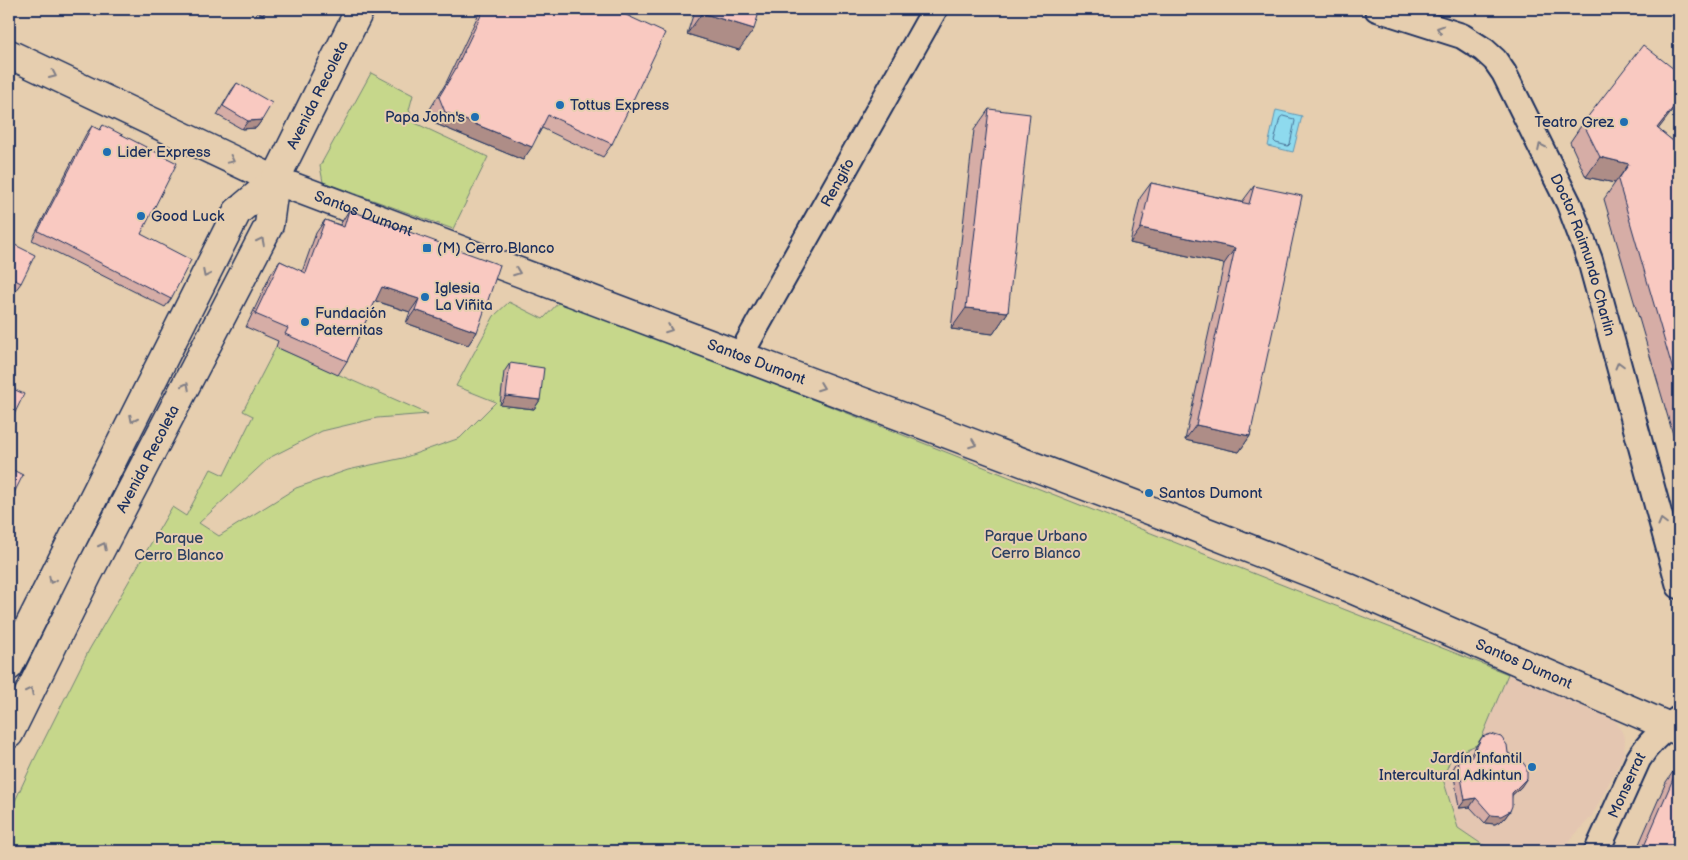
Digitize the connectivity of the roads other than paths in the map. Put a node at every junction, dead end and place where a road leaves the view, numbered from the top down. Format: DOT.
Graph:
graph roads {
  1 [pos="360,9"];
  2 [pos="935,9"];
  3 [pos="1377,9"];
  4 [pos="9,54"];
  5 [pos="275,180"];
  6 [pos="740,356"];
  7 [pos="1679,586"];
  8 [pos="9,666"];
  9 [pos="1676,725"];
  10 [pos="9,734"];
  11 [pos="1597,851"];
  1 -- 5 [label="main road, Avenida Recoleta"];
  2 -- 6 [label="street, Rengifo"];
  7 -- 3 [label="street, Doctor Raimundo Charlin, one-way"];
  4 -- 5 [label="main road, Santos Dumont, one-way"];
  5 -- 6 [label="main road, Santos Dumont, one-way"];
  5 -- 8 [label="main road, Avenida Recoleta, one-way"];
  10 -- 5 [label="main road, Avenida Recoleta, one-way"];
  6 -- 9 [label="main road, Santos Dumont, one-way"];
  9 -- 11 [label="street, Monserrat"];
}
